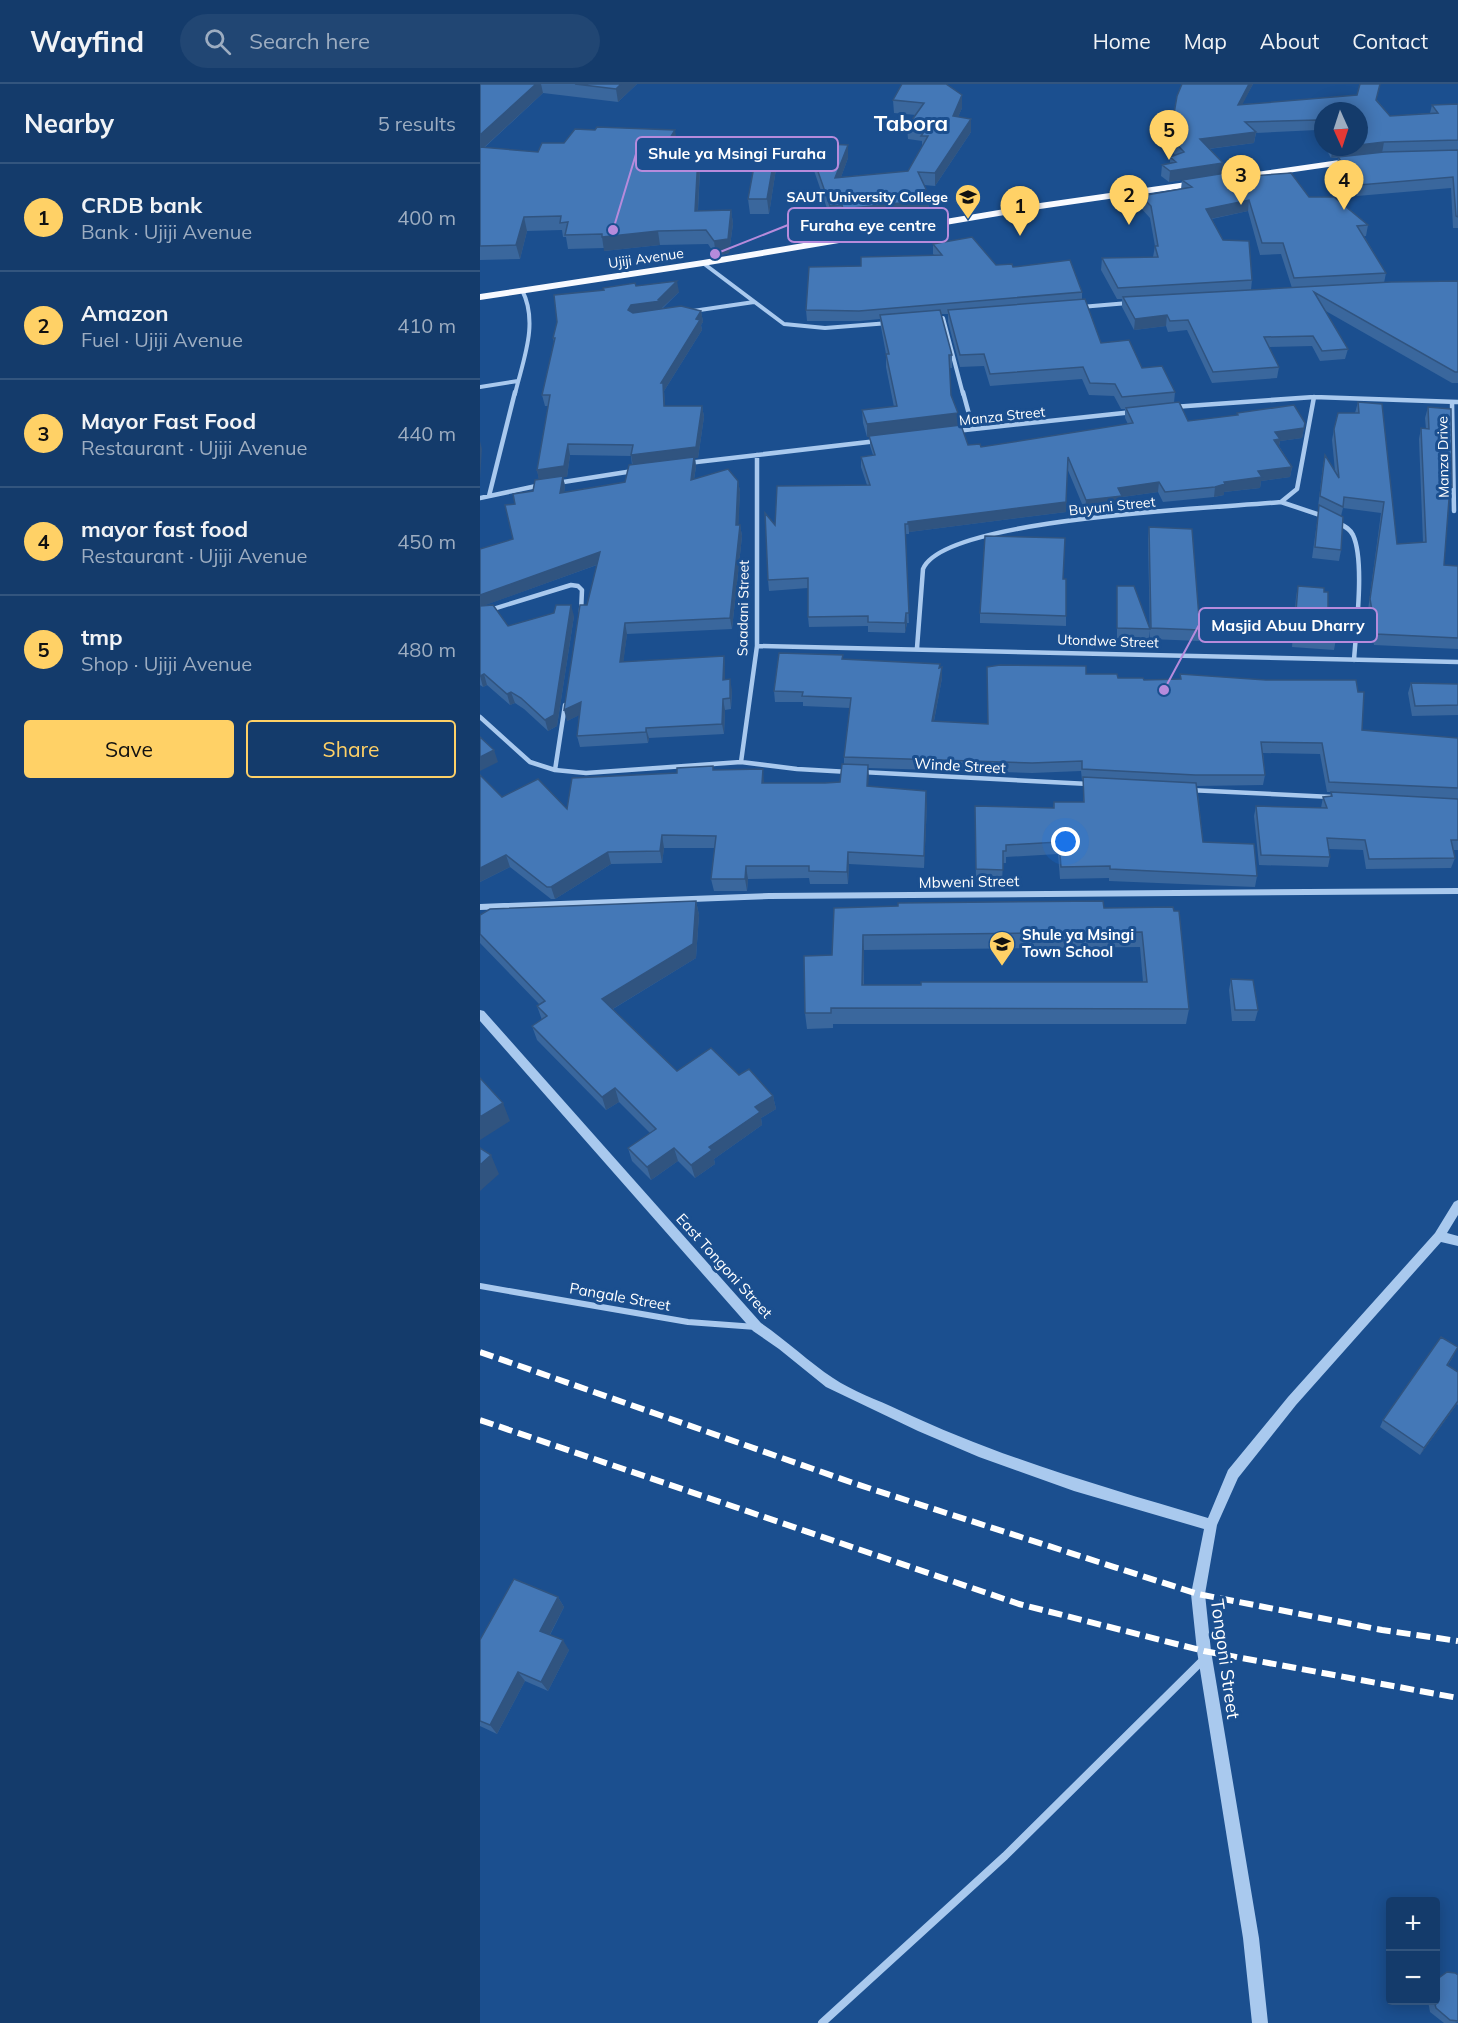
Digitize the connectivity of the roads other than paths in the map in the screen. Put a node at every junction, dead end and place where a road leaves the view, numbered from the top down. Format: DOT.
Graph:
graph roads {
  1 [pos="1372,159"];
  2 [pos="703,263"];
  3 [pos="522,290"];
  4 [pos="480,297"];
  5 [pos="754,302"];
  6 [pos="1137,302"];
  7 [pos="1080,307"];
  8 [pos="689,312"];
  9 [pos="943,318"];
  10 [pos="955,318"];
  11 [pos="932,320"];
  12 [pos="896,322"];
  13 [pos="518,381"];
  14 [pos="480,387"];
  15 [pos="1314,397"];
  16 [pos="1455,402"];
  17 [pos="1168,408"];
  18 [pos="1136,411"];
  19 [pos="973,429"];
  20 [pos="950,432"];
  21 [pos="881,440"];
  22 [pos="757,455"];
  23 [pos="687,464"];
  24 [pos="641,470"];
  25 [pos="555,483"];
  26 [pos="544,485"];
  27 [pos="489,496"];
  28 [pos="480,498"];
  29 [pos="1281,502"];
  30 [pos="1454,511"];
  31 [pos="480,613"];
  32 [pos="579,624"];
  33 [pos="757,646"];
  34 [pos="917,648"];
  35 [pos="1354,660"];
  36 [pos="1458,662"];
  37 [pos="566,702"];
  38 [pos="480,717"];
  39 [pos="741,762"];
  40 [pos="555,770"];
  41 [pos="1092,784"];
  42 [pos="1186,790"];
  43 [pos="1340,798"];
  44 [pos="1458,891"];
  45 [pos="480,907"];
  46 [pos="480,1014"];
  47 [pos="1458,1205"];
  48 [pos="1439,1236"];
  49 [pos="1458,1241"];
  50 [pos="480,1286"];
  51 [pos="757,1328"];
  52 [pos="1211,1525"];
  53 [pos="1205,1658"];
  54 [pos="822,2023"];
  55 [pos="1260,2023"];
  1 -- 2 [label="highway, Ujiji Avenue"];
  2 -- 3 [label="highway, Ujiji Avenue"];
  2 -- 5 [label="street"];
  3 -- 4 [label="highway, Ujiji Avenue"];
  3 -- 13 [label="street"];
  5 -- 8 [label="street"];
  5 -- 12 [label="street"];
  6 -- 7 [label="street"];
  9 -- 10 [label="street"];
  9 -- 11 [label="street"];
  9 -- 19 [label="street"];
  13 -- 14 [label="street"];
  13 -- 27 [label="street"];
  15 -- 16 [label="street"];
  15 -- 17 [label="street"];
  15 -- 29 [label="street"];
  16 -- 30 [label="street, Manza Drive"];
  18 -- 19 [label="street, Manza Street"];
  19 -- 20 [label="street, Manza Street"];
  21 -- 22 [label="street"];
  22 -- 23 [label="street"];
  22 -- 33 [label="street, Saadani Street"];
  24 -- 25 [label="street"];
  26 -- 27 [label="street"];
  27 -- 28 [label="street"];
  29 -- 34 [label="street, Buyuni Street"];
  29 -- 35 [label="street"];
  31 -- 32 [label="street"];
  33 -- 34 [label="street, Utondwe Street"];
  33 -- 39 [label="street, Saadani Street"];
  34 -- 35 [label="street, Utondwe Street"];
  35 -- 36 [label="street, Utondwe Street"];
  37 -- 40 [label="street"];
  38 -- 40 [label="street, Winde Street"];
  39 -- 40 [label="street, Winde Street"];
  39 -- 41 [label="street, Winde Street"];
  42 -- 43 [label="street"];
  44 -- 45 [label="street, Mbweni Street"];
  46 -- 51 [label="street, East Tongoni Street"];
  47 -- 48 [label="street, Tongoni Street"];
  48 -- 49 [label="street"];
  48 -- 52 [label="street, Tongoni Street"];
  50 -- 51 [label="street, Pangale Street"];
  51 -- 52 [label="street, East Tongoni Street"];
  52 -- 53 [label="street, Tongoni Street"];
  53 -- 54 [label="street"];
  53 -- 55 [label="street, Tongoni Street"];
}
